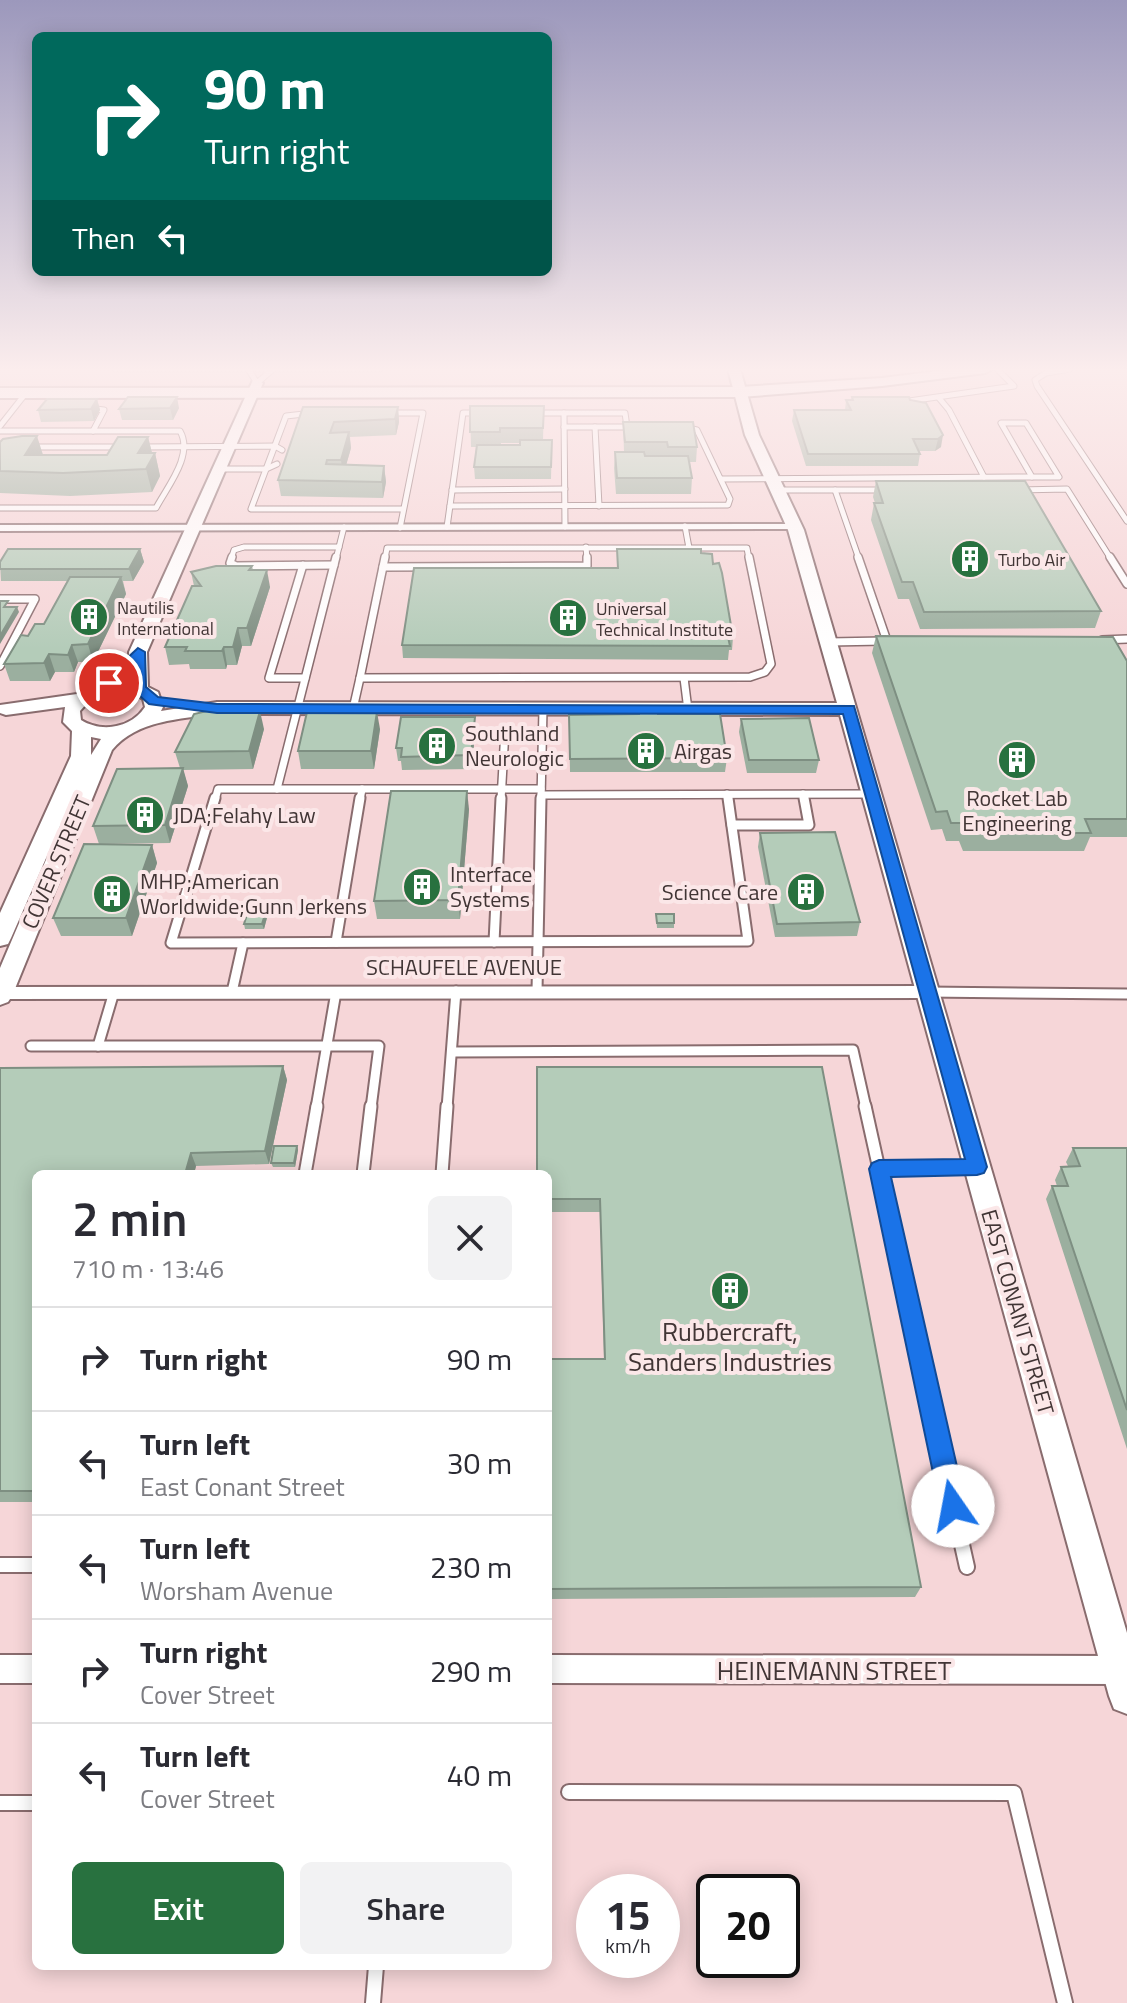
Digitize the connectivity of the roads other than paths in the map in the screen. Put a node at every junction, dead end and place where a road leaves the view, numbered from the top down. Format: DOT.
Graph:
graph roads {
  1 [pos="179,462"];
  2 [pos="221,462"];
  3 [pos="269,462"];
  4 [pos="413,462"];
  5 [pos="456,462"];
  6 [pos="565,462"];
  7 [pos="597,462"];
  8 [pos="713,462"];
  9 [pos="765,462"];
  10 [pos="976,462"];
  11 [pos="1023,462"];
  12 [pos="1050,462"];
  13 [pos="1088,462"];
  14 [pos="277,464"];
  15 [pos="218,469"];
  16 [pos="266,469"];
  17 [pos="984,477"];
  18 [pos="1032,477"];
  19 [pos="721,479"];
  20 [pos="775,484"];
  21 [pos="565,489"];
  22 [pos="452,490"];
  23 [pos="835,490"];
  24 [pos="897,490"];
  25 [pos="1005,490"];
  26 [pos="450,506"];
  27 [pos="564,506"];
  28 [pos="599,506"];
  29 [pos="0,508"];
  30 [pos="403,509"];
  31 [pos="1127,521"];
  32 [pos="685,526"];
  33 [pos="794,526"];
  34 [pos="192,527"];
  35 [pos="344,527"];
  36 [pos="447,527"];
  37 [pos="565,527"];
  38 [pos="0,528"];
  39 [pos="400,528"];
  40 [pos="339,547"];
  41 [pos="586,547"];
  42 [pos="689,548"];
  43 [pos="303,565"];
  44 [pos="334,565"];
  45 [pos="383,567"];
  46 [pos="1127,584"];
  47 [pos="0,599"];
  48 [pos="1127,639"];
  49 [pos="1095,640"];
  50 [pos="887,641"];
  51 [pos="903,641"];
  52 [pos="829,642"];
  53 [pos="138,652"];
  54 [pos="0,666"];
  55 [pos="305,678"];
  56 [pos="360,678"];
  57 [pos="684,678"];
  58 [pos="105,689"];
  59 [pos="147,695"];
  60 [pos="81,699"];
  61 [pos="217,708"];
  62 [pos="3,709"];
  63 [pos="297,709"];
  64 [pos="353,709"];
  65 [pos="543,709"];
  66 [pos="849,709"];
  67 [pos="688,710"];
  68 [pos="146,719"];
  69 [pos="76,723"];
  70 [pos="505,730"];
  71 [pos="118,731"];
  72 [pos="277,789"];
  73 [pos="362,789"];
  74 [pos="502,789"];
  75 [pos="541,792"];
  76 [pos="727,794"];
  77 [pos="803,794"];
  78 [pos="874,794"];
  79 [pos="732,825"];
  80 [pos="0,938"];
  81 [pos="538,941"];
  82 [pos="336,942"];
  83 [pos="494,942"];
  84 [pos="243,943"];
  85 [pos="456,991"];
  86 [pos="537,991"];
  87 [pos="114,992"];
  88 [pos="232,992"];
  89 [pos="336,992"];
  90 [pos="927,992"];
  91 [pos="1,994"];
  92 [pos="1127,994"];
  93 [pos="327,1045"];
  94 [pos="31,1046"];
  95 [pos="98,1046"];
  96 [pos="452,1052"];
  97 [pos="977,1167"];
  98 [pos="879,1169"];
  99 [pos="306,1170"];
  100 [pos="364,1170"];
  101 [pos="442,1170"];
  102 [pos="0,1565"];
  103 [pos="32,1565"];
  104 [pos="967,1567"];
  105 [pos="0,1669"];
  106 [pos="32,1669"];
  107 [pos="552,1669"];
  108 [pos="1125,1679"];
  109 [pos="569,1792"];
  110 [pos="0,1803"];
  111 [pos="32,1803"];
  112 [pos="376,1970"];
  113 [pos="373,2003"];
  114 [pos="1065,2003"];
  1 -- 29 [label="lane"];
  2 -- 15 [label="street"];
  3 -- 16 [label="lane"];
  4 -- 30 [label="lane"];
  5 -- 22 [label="lane"];
  6 -- 21 [label="lane"];
  7 -- 28 [label="lane"];
  8 -- 19 [label="lane"];
  9 -- 20 [label="street, EAST CONANT STREET"];
  10 -- 17 [label="lane"];
  11 -- 18 [label="lane"];
  12 -- 18 [label="lane"];
  13 -- 31 [label="lane"];
  14 -- 16 [label="lane"];
  15 -- 16 [label="lane"];
  15 -- 34 [label="street"];
  16 -- 30 [label="lane"];
  17 -- 18 [label="lane"];
  17 -- 20 [label="lane"];
  19 -- 20 [label="lane"];
  19 -- 28 [label="lane"];
  20 -- 23 [label="lane"];
  20 -- 33 [label="street, EAST CONANT STREET"];
  21 -- 22 [label="lane"];
  21 -- 27 [label="lane"];
  22 -- 26 [label="lane"];
  23 -- 24 [label="lane"];
  23 -- 50 [label="lane"];
  25 -- 46 [label="lane"];
  26 -- 27 [label="lane"];
  26 -- 36 [label="lane"];
  27 -- 28 [label="lane"];
  27 -- 37 [label="lane"];
  30 -- 39 [label="lane"];
  32 -- 33 [label="street"];
  32 -- 37 [label="street"];
  32 -- 42 [label="lane"];
  33 -- 52 [label="street, EAST CONANT STREET"];
  34 -- 35 [label="street"];
  34 -- 38 [label="street"];
  34 -- 53 [label="street"];
  35 -- 39 [label="street"];
  35 -- 40 [label="lane"];
  36 -- 37 [label="street"];
  36 -- 39 [label="street"];
  40 -- 43 [label="lane"];
  40 -- 44 [label="lane"];
  41 -- 42 [label="lane"];
  41 -- 45 [label="lane"];
  41 -- 45 [label="lane"];
  42 -- 57 [label="lane"];
  43 -- 44 [label="lane"];
  43 -- 55 [label="lane"];
  44 -- 55 [label="lane"];
  45 -- 56 [label="lane"];
  47 -- 54 [label="lane"];
  48 -- 49 [label="lane"];
  50 -- 51 [label="lane"];
  50 -- 52 [label="lane"];
  52 -- 66 [label="street, EAST CONANT STREET"];
  53 -- 58 [label="street"];
  53 -- 59 [label="street"];
  55 -- 63 [label="lane"];
  56 -- 57 [label="lane"];
  56 -- 64 [label="lane"];
  57 -- 67 [label="lane"];
  58 -- 59 [label="street"];
  58 -- 60 [label="street"];
  59 -- 61 [label="street"];
  59 -- 68 [label="street"];
  60 -- 62 [label="street"];
  60 -- 69 [label="street, COVER STREET"];
  61 -- 63 [label="street"];
  61 -- 68 [label="street"];
  62 -- 69 [label="street"];
  63 -- 64 [label="street"];
  63 -- 72 [label="lane"];
  64 -- 65 [label="street"];
  65 -- 67 [label="street"];
  65 -- 75 [label="lane"];
  66 -- 67 [label="street"];
  66 -- 78 [label="street, EAST CONANT STREET"];
  68 -- 71 [label="street"];
  69 -- 71 [label="street"];
  69 -- 80 [label="street, COVER STREET"];
  70 -- 74 [label="lane"];
  71 -- 91 [label="street, COVER STREET"];
  72 -- 73 [label="lane"];
  72 -- 84 [label="lane"];
  73 -- 74 [label="lane"];
  73 -- 82 [label="lane"];
  74 -- 75 [label="lane"];
  74 -- 83 [label="lane"];
  75 -- 76 [label="lane"];
  75 -- 81 [label="lane"];
  76 -- 77 [label="lane"];
  76 -- 79 [label="lane"];
  77 -- 78 [label="lane"];
  77 -- 79 [label="lane"];
  78 -- 90 [label="street, EAST CONANT STREET"];
  79 -- 81 [label="lane"];
  81 -- 83 [label="lane"];
  81 -- 86 [label="lane"];
  82 -- 83 [label="lane"];
  82 -- 84 [label="lane"];
  84 -- 88 [label="lane"];
  85 -- 86 [label="street, SCHAUFELE AVENUE"];
  85 -- 89 [label="street, SCHAUFELE AVENUE"];
  85 -- 96 [label="lane"];
  86 -- 90 [label="street, SCHAUFELE AVENUE"];
  87 -- 88 [label="street, SCHAUFELE AVENUE"];
  87 -- 91 [label="street, SCHAUFELE AVENUE"];
  87 -- 95 [label="lane"];
  88 -- 89 [label="street, SCHAUFELE AVENUE"];
  89 -- 93 [label="lane"];
  90 -- 92 [label="lane"];
  90 -- 97 [label="street, EAST CONANT STREET"];
  93 -- 95 [label="lane"];
  93 -- 99 [label="lane"];
  93 -- 100 [label="lane"];
  94 -- 95 [label="lane"];
  96 -- 98 [label="lane"];
  96 -- 101 [label="lane"];
  97 -- 98 [label="lane"];
  97 -- 108 [label="street, EAST CONANT STREET"];
  98 -- 104 [label="lane"];
  102 -- 103 [label="lane"];
  105 -- 106 [label="street"];
  107 -- 108 [label="street, HEINEMANN STREET"];
  109 -- 114 [label="lane"];
  110 -- 111 [label="lane"];
  112 -- 113 [label="lane"];
}
